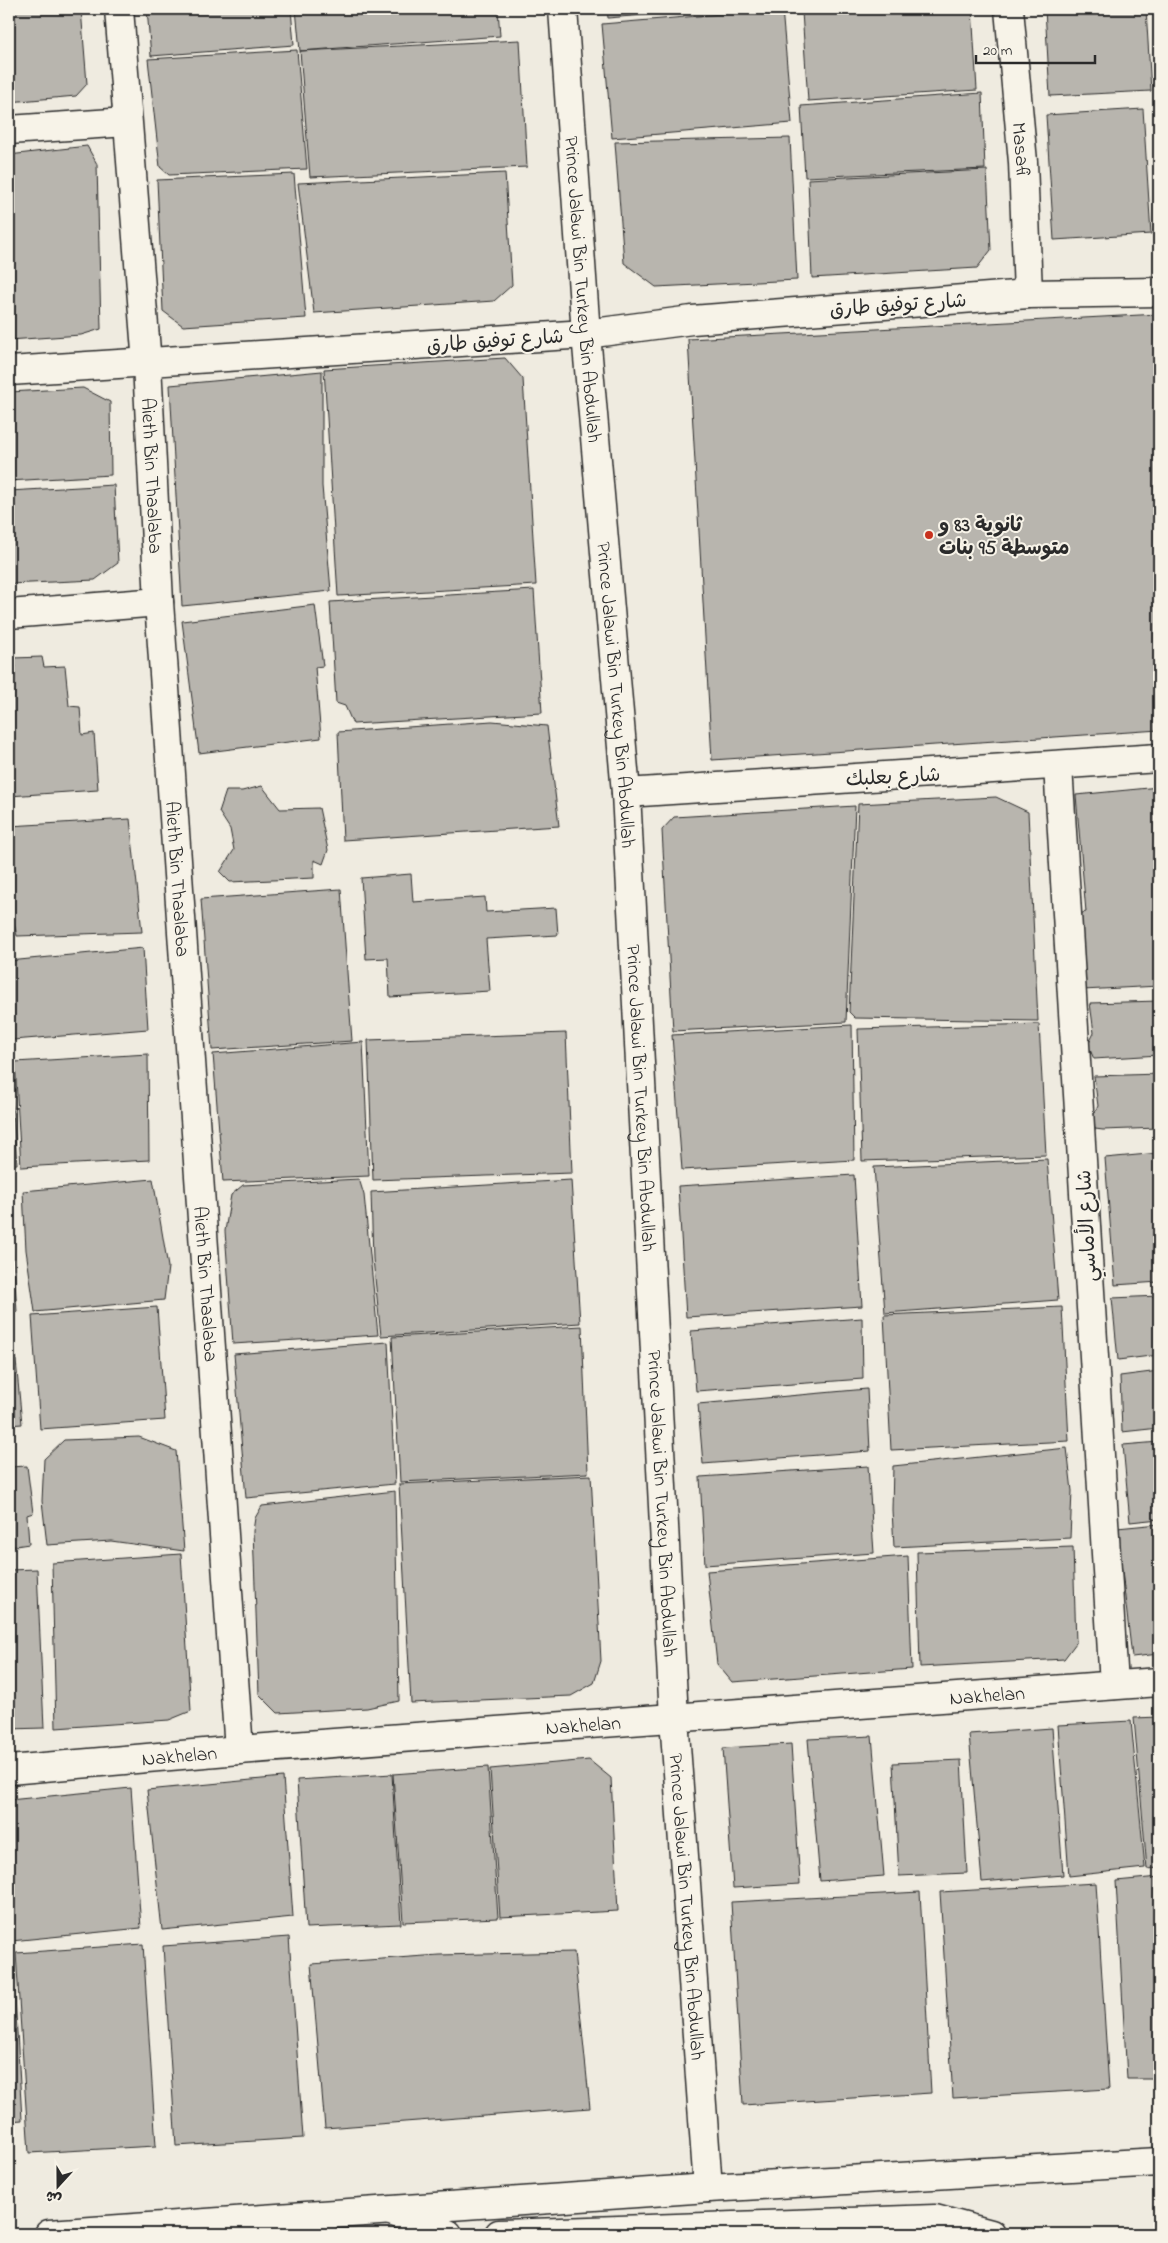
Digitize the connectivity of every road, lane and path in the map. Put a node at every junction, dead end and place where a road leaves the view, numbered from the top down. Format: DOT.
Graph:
graph roads {
  1 [pos="119,9"];
  2 [pos="563,9"];
  3 [pos="1010,9"];
  4 [pos="127,122"];
  5 [pos="9,130"];
  6 [pos="1159,292"];
  7 [pos="1028,294"];
  8 [pos="586,334"];
  9 [pos="147,364"];
  10 [pos="9,372"];
  11 [pos="159,602"];
  12 [pos="9,614"];
  13 [pos="1159,758"];
  14 [pos="1058,766"];
  15 [pos="626,793"];
  16 [pos="1159,1682"];
  17 [pos="1114,1685"];
  18 [pos="674,1718"];
  19 [pos="239,1750"];
  20 [pos="9,1770"];
  21 [pos="1159,2162"];
  22 [pos="708,2188"];
  23 [pos="391,2211"];
  24 [pos="49,2234"];
  25 [pos="448,2234"];
  26 [pos="499,2234"];
  27 [pos="991,2234"];
  1 -- 4 [label="street, Aieth Bin Thaalaba"];
  2 -- 8 [label="street, Prince Jalawi Bin Turkey Bin Abdullah"];
  3 -- 7 [label="street, Masafi"];
  4 -- 5 [label="street"];
  4 -- 9 [label="street, Aieth Bin Thaalaba"];
  6 -- 7 [label="street, شارع توفيق طارق"];
  7 -- 8 [label="street, شارع توفيق طارق"];
  8 -- 9 [label="street, شارع توفيق طارق"];
  8 -- 15 [label="street, Prince Jalawi Bin Turkey Bin Abdullah"];
  9 -- 10 [label="street, شارع توفيق طارق"];
  9 -- 11 [label="street, Aieth Bin Thaalaba"];
  11 -- 12 [label="street"];
  11 -- 19 [label="street, Aieth Bin Thaalaba"];
  13 -- 14 [label="street, شارع بعلبك"];
  14 -- 15 [label="street, شارع بعلبك"];
  14 -- 17 [label="street, شارع الأماسي"];
  15 -- 18 [label="street, Prince Jalawi Bin Turkey Bin Abdullah"];
  16 -- 17 [label="street, Nakhelan"];
  17 -- 18 [label="street, Nakhelan"];
  18 -- 19 [label="street, Nakhelan"];
  18 -- 22 [label="street, Prince Jalawi Bin Turkey Bin Abdullah"];
  19 -- 20 [label="street, Nakhelan"];
  21 -- 22 [label="street"];
  22 -- 23 [label="street"];
  23 -- 24 [label="street"];
  23 -- 25 [label="street"];
  26 -- 27 [label="street"];
}
